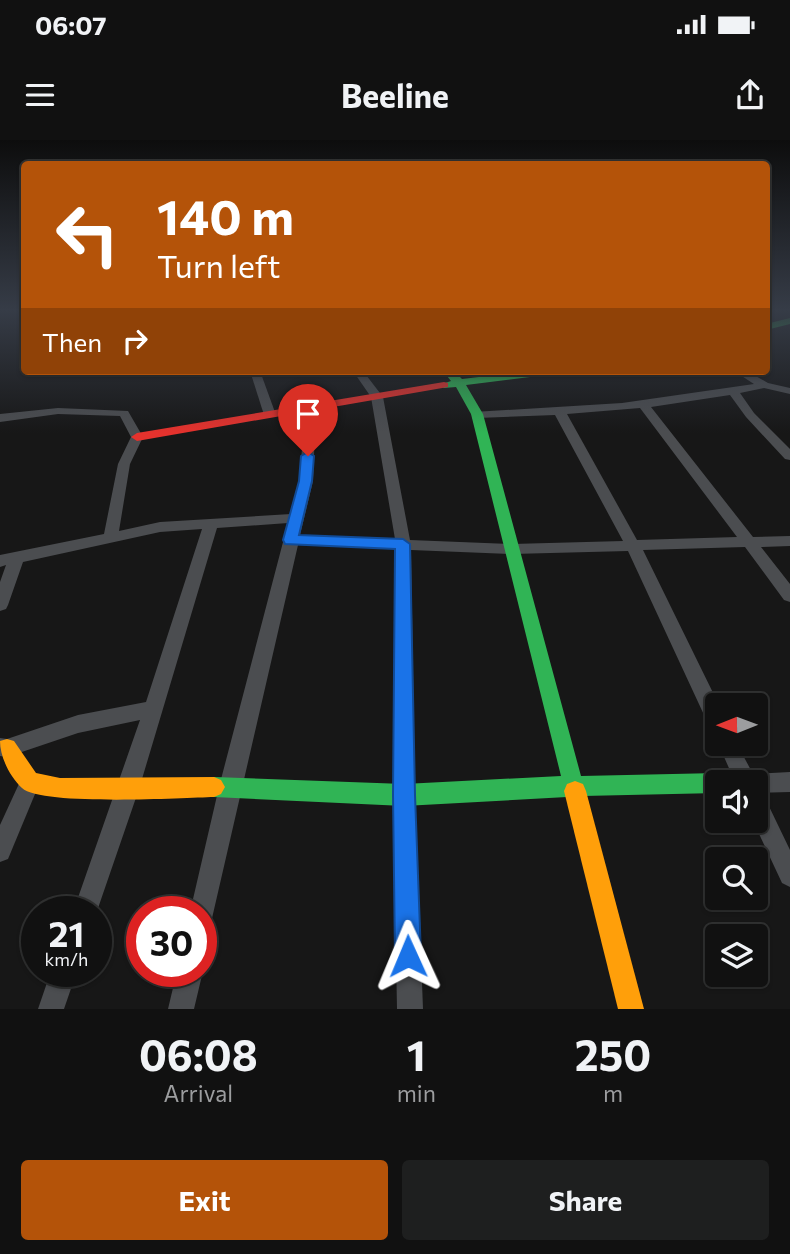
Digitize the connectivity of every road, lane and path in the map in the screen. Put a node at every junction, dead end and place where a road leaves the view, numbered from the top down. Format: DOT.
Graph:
graph roads {
  1 [pos="256,375"];
  2 [pos="361,375"];
  3 [pos="487,375"];
  4 [pos="746,375"];
  5 [pos="454,377"];
  6 [pos="764,385"];
  7 [pos="734,391"];
  8 [pos="790,391"];
  9 [pos="377,397"];
  10 [pos="642,402"];
  11 [pos="312,408"];
  12 [pos="560,413"];
  13 [pos="477,414"];
  14 [pos="270,415"];
  15 [pos="0,418"];
  16 [pos="137,437"];
  17 [pos="790,456"];
  18 [pos="296,519"];
  19 [pos="212,522"];
  20 [pos="111,537"];
  21 [pos="290,540"];
  22 [pos="790,541"];
  23 [pos="751,543"];
  24 [pos="403,544"];
  25 [pos="633,546"];
  26 [pos="512,549"];
  27 [pos="17,557"];
  28 [pos="0,561"];
  29 [pos="790,596"];
  30 [pos="0,605"];
  31 [pos="705,697"];
  32 [pos="153,710"];
  33 [pos="4,748"];
  34 [pos="30,782"];
  35 [pos="790,782"];
  36 [pos="705,783"];
  37 [pos="768,783"];
  38 [pos="574,786"];
  39 [pos="230,787"];
  40 [pos="128,789"];
  41 [pos="404,795"];
  42 [pos="768,829"];
  43 [pos="0,851"];
  44 [pos="790,876"];
  45 [pos="91,896"];
  46 [pos="206,896"];
  47 [pos="59,987"];
  48 [pos="186,987"];
  49 [pos="51,1009"];
  50 [pos="181,1009"];
  51 [pos="410,1009"];
  52 [pos="631,1009"];
  1 -- 14 [label="street"];
  2 -- 9 [label="street"];
  3 -- 5 [label="street"];
  4 -- 6 [label="street"];
  5 -- 9 [label="street"];
  5 -- 13 [label="street"];
  6 -- 7 [label="street"];
  6 -- 8 [label="street"];
  7 -- 10 [label="street"];
  7 -- 17 [label="street"];
  9 -- 11 [label="street"];
  9 -- 24 [label="street"];
  10 -- 12 [label="street"];
  10 -- 23 [label="street"];
  11 -- 14 [label="street"];
  11 -- 18 [label="street"];
  12 -- 13 [label="street"];
  12 -- 25 [label="street"];
  13 -- 26 [label="street"];
  14 -- 16 [label="street"];
  15 -- 16 [label="street"];
  16 -- 20 [label="street"];
  18 -- 19 [label="street"];
  18 -- 21 [label="street"];
  19 -- 20 [label="street"];
  19 -- 32 [label="street"];
  20 -- 27 [label="street"];
  21 -- 24 [label="street"];
  21 -- 39 [label="street"];
  22 -- 23 [label="street"];
  23 -- 25 [label="street"];
  23 -- 29 [label="street"];
  24 -- 26 [label="street"];
  24 -- 41 [label="street"];
  25 -- 26 [label="street"];
  25 -- 31 [label="street"];
  26 -- 38 [label="street"];
  27 -- 28 [label="street"];
  27 -- 30 [label="street"];
  32 -- 33 [label="street"];
  32 -- 40 [label="street"];
  33 -- 34 [label="street"];
  34 -- 40 [label="street"];
  34 -- 43 [label="street"];
  35 -- 37 [label="street"];
  36 -- 38 [label="street"];
  38 -- 41 [label="street"];
  38 -- 52 [label="street"];
  39 -- 40 [label="street"];
  39 -- 41 [label="street"];
  39 -- 46 [label="street"];
  40 -- 45 [label="street"];
  41 -- 51 [label="street"];
  42 -- 44 [label="street"];
  47 -- 49 [label="street"];
  48 -- 50 [label="street"];
}
